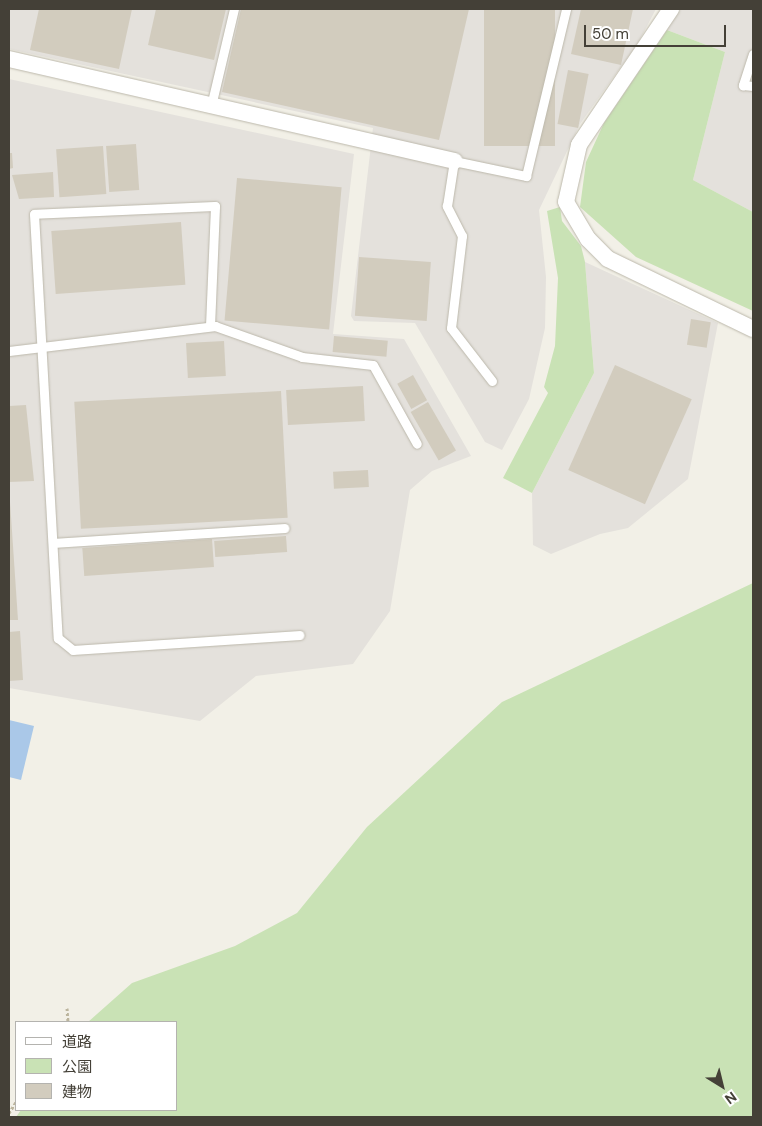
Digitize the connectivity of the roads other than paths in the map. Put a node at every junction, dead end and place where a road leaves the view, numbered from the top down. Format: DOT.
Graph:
graph roads {
  1 [pos="234,9"];
  2 [pos="566,9"];
  3 [pos="671,9"];
  4 [pos="753,54"];
  5 [pos="9,59"];
  6 [pos="753,86"];
  7 [pos="212,106"];
  8 [pos="454,161"];
  9 [pos="210,326"];
  10 [pos="753,329"];
  11 [pos="42,349"];
  12 [pos="9,351"];
  13 [pos="492,381"];
  14 [pos="417,444"];
  15 [pos="285,528"];
  16 [pos="53,543"];
  17 [pos="300,635"];
  1 -- 7 [label="lane"];
  2 -- 8 [label="lane"];
  3 -- 10 [label="street"];
  4 -- 6 [label="lane"];
  5 -- 7 [label="street"];
  7 -- 8 [label="street"];
  8 -- 13 [label="lane"];
  9 -- 11 [label="lane"];
  9 -- 11 [label="lane"];
  9 -- 14 [label="lane"];
  11 -- 12 [label="lane"];
  11 -- 16 [label="lane"];
  15 -- 16 [label="lane"];
  16 -- 17 [label="lane"];
}
